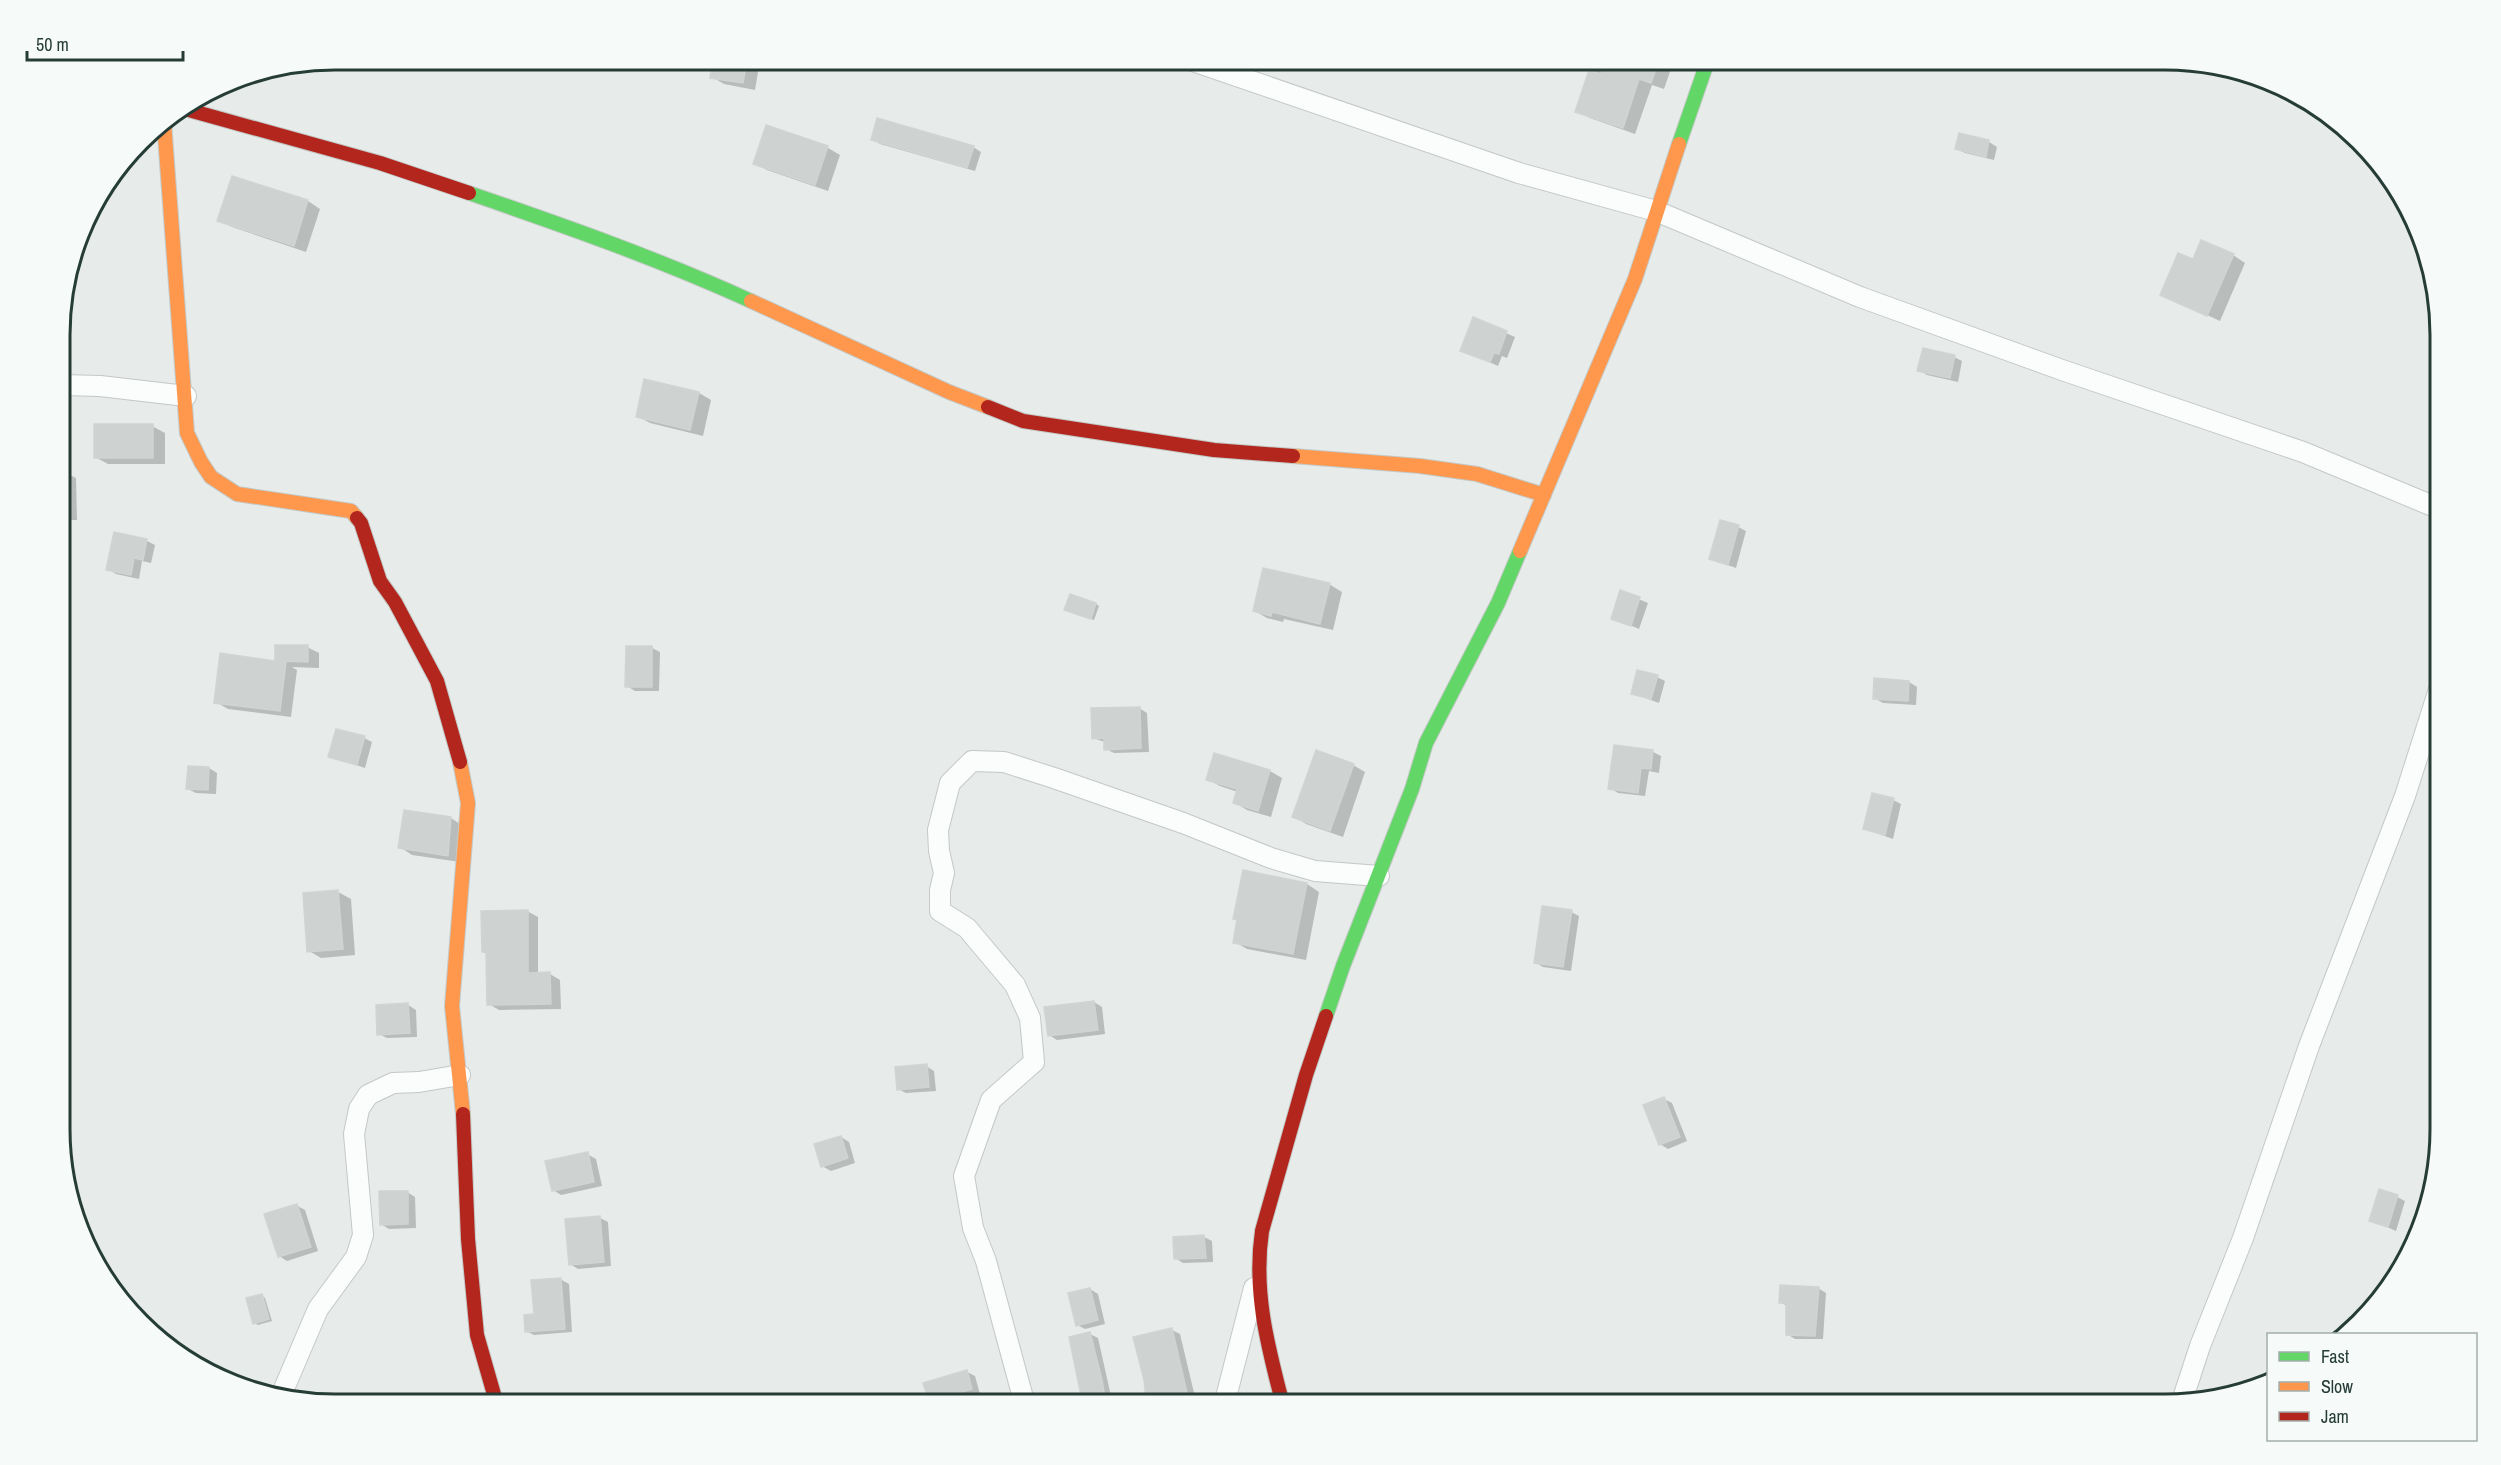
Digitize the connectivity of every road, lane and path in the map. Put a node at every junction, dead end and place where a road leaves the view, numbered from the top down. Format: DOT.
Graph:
graph roads {
  1 [pos="1219,70"];
  2 [pos="1705,70"];
  3 [pos="194,111"];
  4 [pos="165,133"];
  5 [pos="1656,211"];
  6 [pos="70,385"];
  7 [pos="186,396"];
  8 [pos="1544,495"];
  9 [pos="2430,505"];
  10 [pos="2430,717"];
  11 [pos="1379,876"];
  12 [pos="460,1075"];
  13 [pos="1257,1276"];
  14 [pos="284,1389"];
  15 [pos="493,1394"];
  16 [pos="1022,1394"];
  17 [pos="1227,1394"];
  18 [pos="1280,1394"];
  19 [pos="2184,1394"];
  1 -- 5 [label="street"];
  2 -- 5 [label="street"];
  3 -- 8 [label="street"];
  4 -- 7 [label="street"];
  5 -- 8 [label="street"];
  5 -- 9 [label="street"];
  6 -- 7 [label="street"];
  7 -- 12 [label="street"];
  8 -- 11 [label="street"];
  10 -- 19 [label="street"];
  11 -- 13 [label="street"];
  11 -- 16 [label="street"];
  12 -- 14 [label="street"];
  12 -- 15 [label="street"];
  13 -- 17 [label="street"];
  13 -- 18 [label="street"];
}
